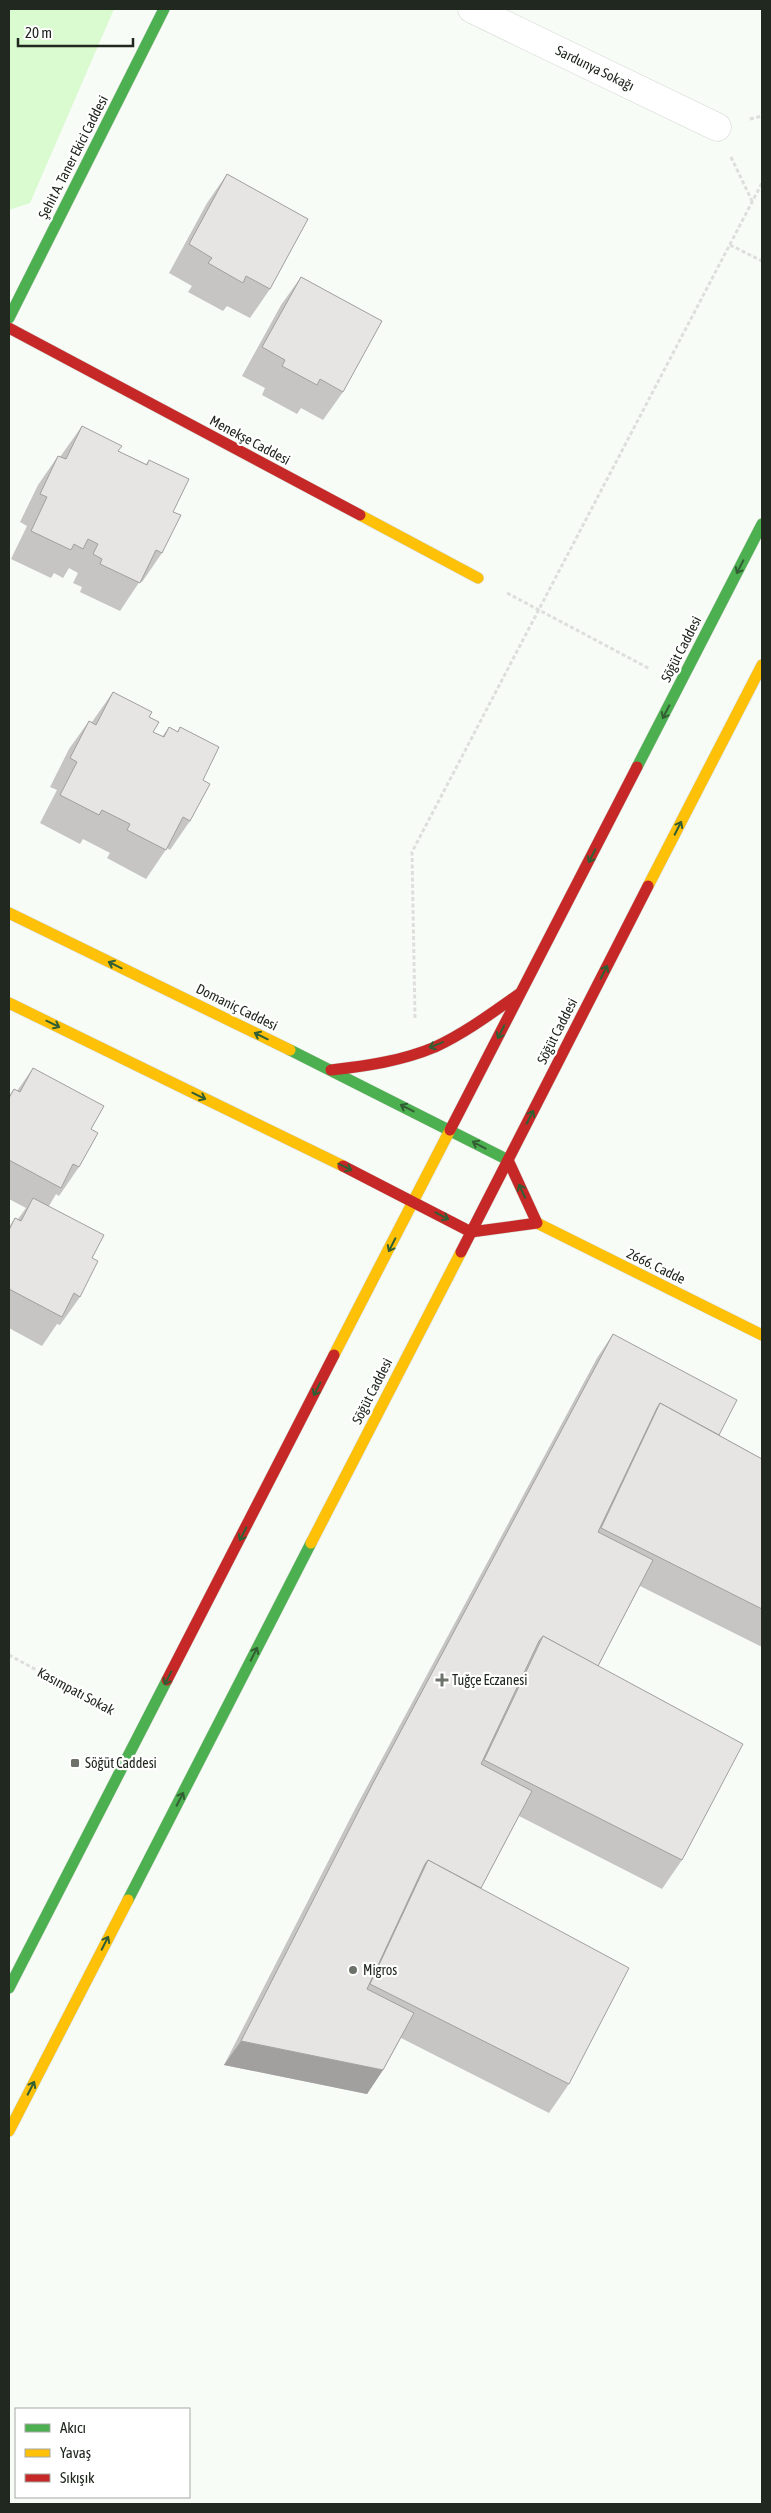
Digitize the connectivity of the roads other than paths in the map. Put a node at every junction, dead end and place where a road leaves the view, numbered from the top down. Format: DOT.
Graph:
graph roads {
  1 [pos="164,9"];
  2 [pos="472,9"];
  3 [pos="717,128"];
  4 [pos="9,318"];
  5 [pos="9,328"];
  6 [pos="762,524"];
  7 [pos="478,578"];
  8 [pos="762,665"];
  9 [pos="9,913"];
  10 [pos="522,992"];
  11 [pos="9,1003"];
  12 [pos="331,1070"];
  13 [pos="451,1130"];
  14 [pos="508,1160"];
  15 [pos="414,1201"];
  16 [pos="536,1223"];
  17 [pos="471,1232"];
  18 [pos="762,1335"];
  19 [pos="9,1988"];
  20 [pos="9,2131"];
  1 -- 4 [label="main road, Şehit A. Taner Ekici Caddesi"];
  2 -- 3 [label="street, Sardunya Sokağı"];
  5 -- 7 [label="main road, Menekşe Caddesi"];
  6 -- 10 [label="main road, Söğüt Caddesi, one-way"];
  14 -- 8 [label="main road, Söğüt Caddesi, one-way"];
  12 -- 9 [label="main road, Domaniç Caddesi, one-way"];
  10 -- 12 [label="main road, one-way"];
  10 -- 13 [label="main road, Söğüt Caddesi, one-way"];
  11 -- 15 [label="main road, one-way"];
  13 -- 12 [label="main road, Domaniç Caddesi, one-way"];
  14 -- 13 [label="main road, Domaniç Caddesi, one-way"];
  13 -- 15 [label="main road, Söğüt Caddesi"];
  16 -- 14 [label="main road, one-way"];
  14 -- 17 [label="main road, Söğüt Caddesi"];
  15 -- 17 [label="main road, one-way"];
  15 -- 19 [label="main road, Söğüt Caddesi, one-way"];
  16 -- 17 [label="main road"];
  16 -- 18 [label="main road, 2666. Cadde"];
  20 -- 17 [label="main road, Söğüt Caddesi, one-way"];
}
